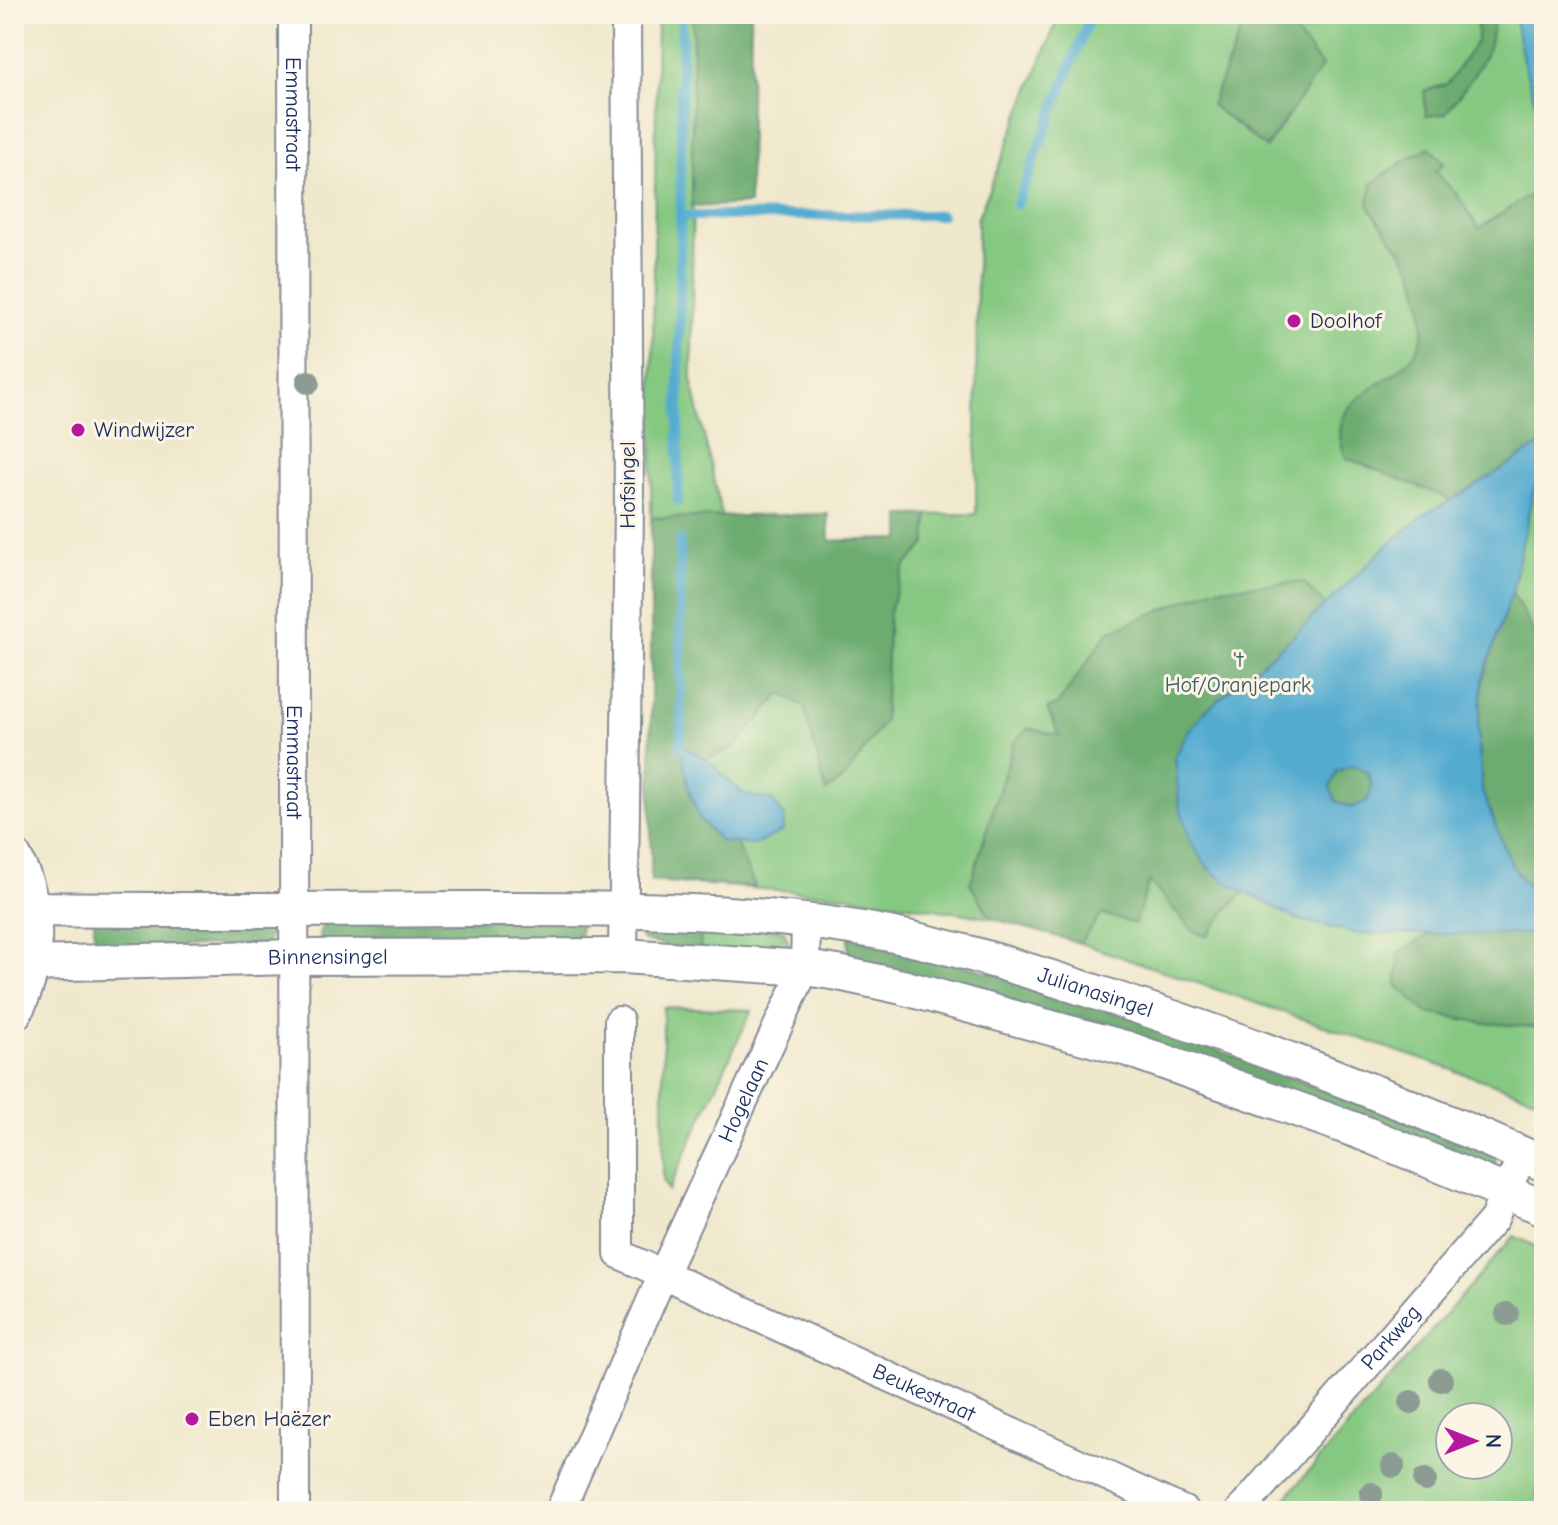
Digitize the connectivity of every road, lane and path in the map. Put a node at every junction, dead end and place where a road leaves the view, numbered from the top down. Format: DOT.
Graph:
graph roads {
  1 [pos="293,14"];
  2 [pos="626,14"];
  3 [pos="14,857"];
  4 [pos="33,909"];
  5 [pos="296,910"];
  6 [pos="624,910"];
  7 [pos="806,921"];
  8 [pos="623,956"];
  9 [pos="295,957"];
  10 [pos="32,964"];
  11 [pos="805,968"];
  12 [pos="14,1013"];
  13 [pos="619,1021"];
  14 [pos="1534,1159"];
  15 [pos="1505,1191"];
  16 [pos="1544,1208"];
  17 [pos="662,1276"];
  18 [pos="561,1510"];
  19 [pos="295,1511"];
  20 [pos="1184,1511"];
  21 [pos="1240,1511"];
  1 -- 5 [label="street, Emmastraat"];
  2 -- 6 [label="street, Hofsingel"];
  3 -- 4 [label="street"];
  4 -- 5 [label="street"];
  4 -- 10 [label="street"];
  5 -- 6 [label="street"];
  5 -- 9 [label="street, Emmastraat"];
  6 -- 7 [label="street, Julianasingel"];
  6 -- 8 [label="street, Hofsingel"];
  7 -- 11 [label="street, Hogelaan"];
  7 -- 14 [label="street, Julianasingel"];
  8 -- 9 [label="street, Binnensingel"];
  8 -- 11 [label="street, Julianasingel"];
  9 -- 10 [label="street, Binnensingel"];
  9 -- 19 [label="street, Emmastraat"];
  10 -- 12 [label="street"];
  11 -- 15 [label="street, Julianasingel"];
  11 -- 17 [label="street, Hogelaan"];
  13 -- 17 [label="street"];
  14 -- 15 [label="street, Parkweg"];
  15 -- 16 [label="street, Julianasingel"];
  15 -- 21 [label="street, Parkweg"];
  17 -- 18 [label="street, Hogelaan"];
  17 -- 20 [label="street, Beukestraat"];
}
